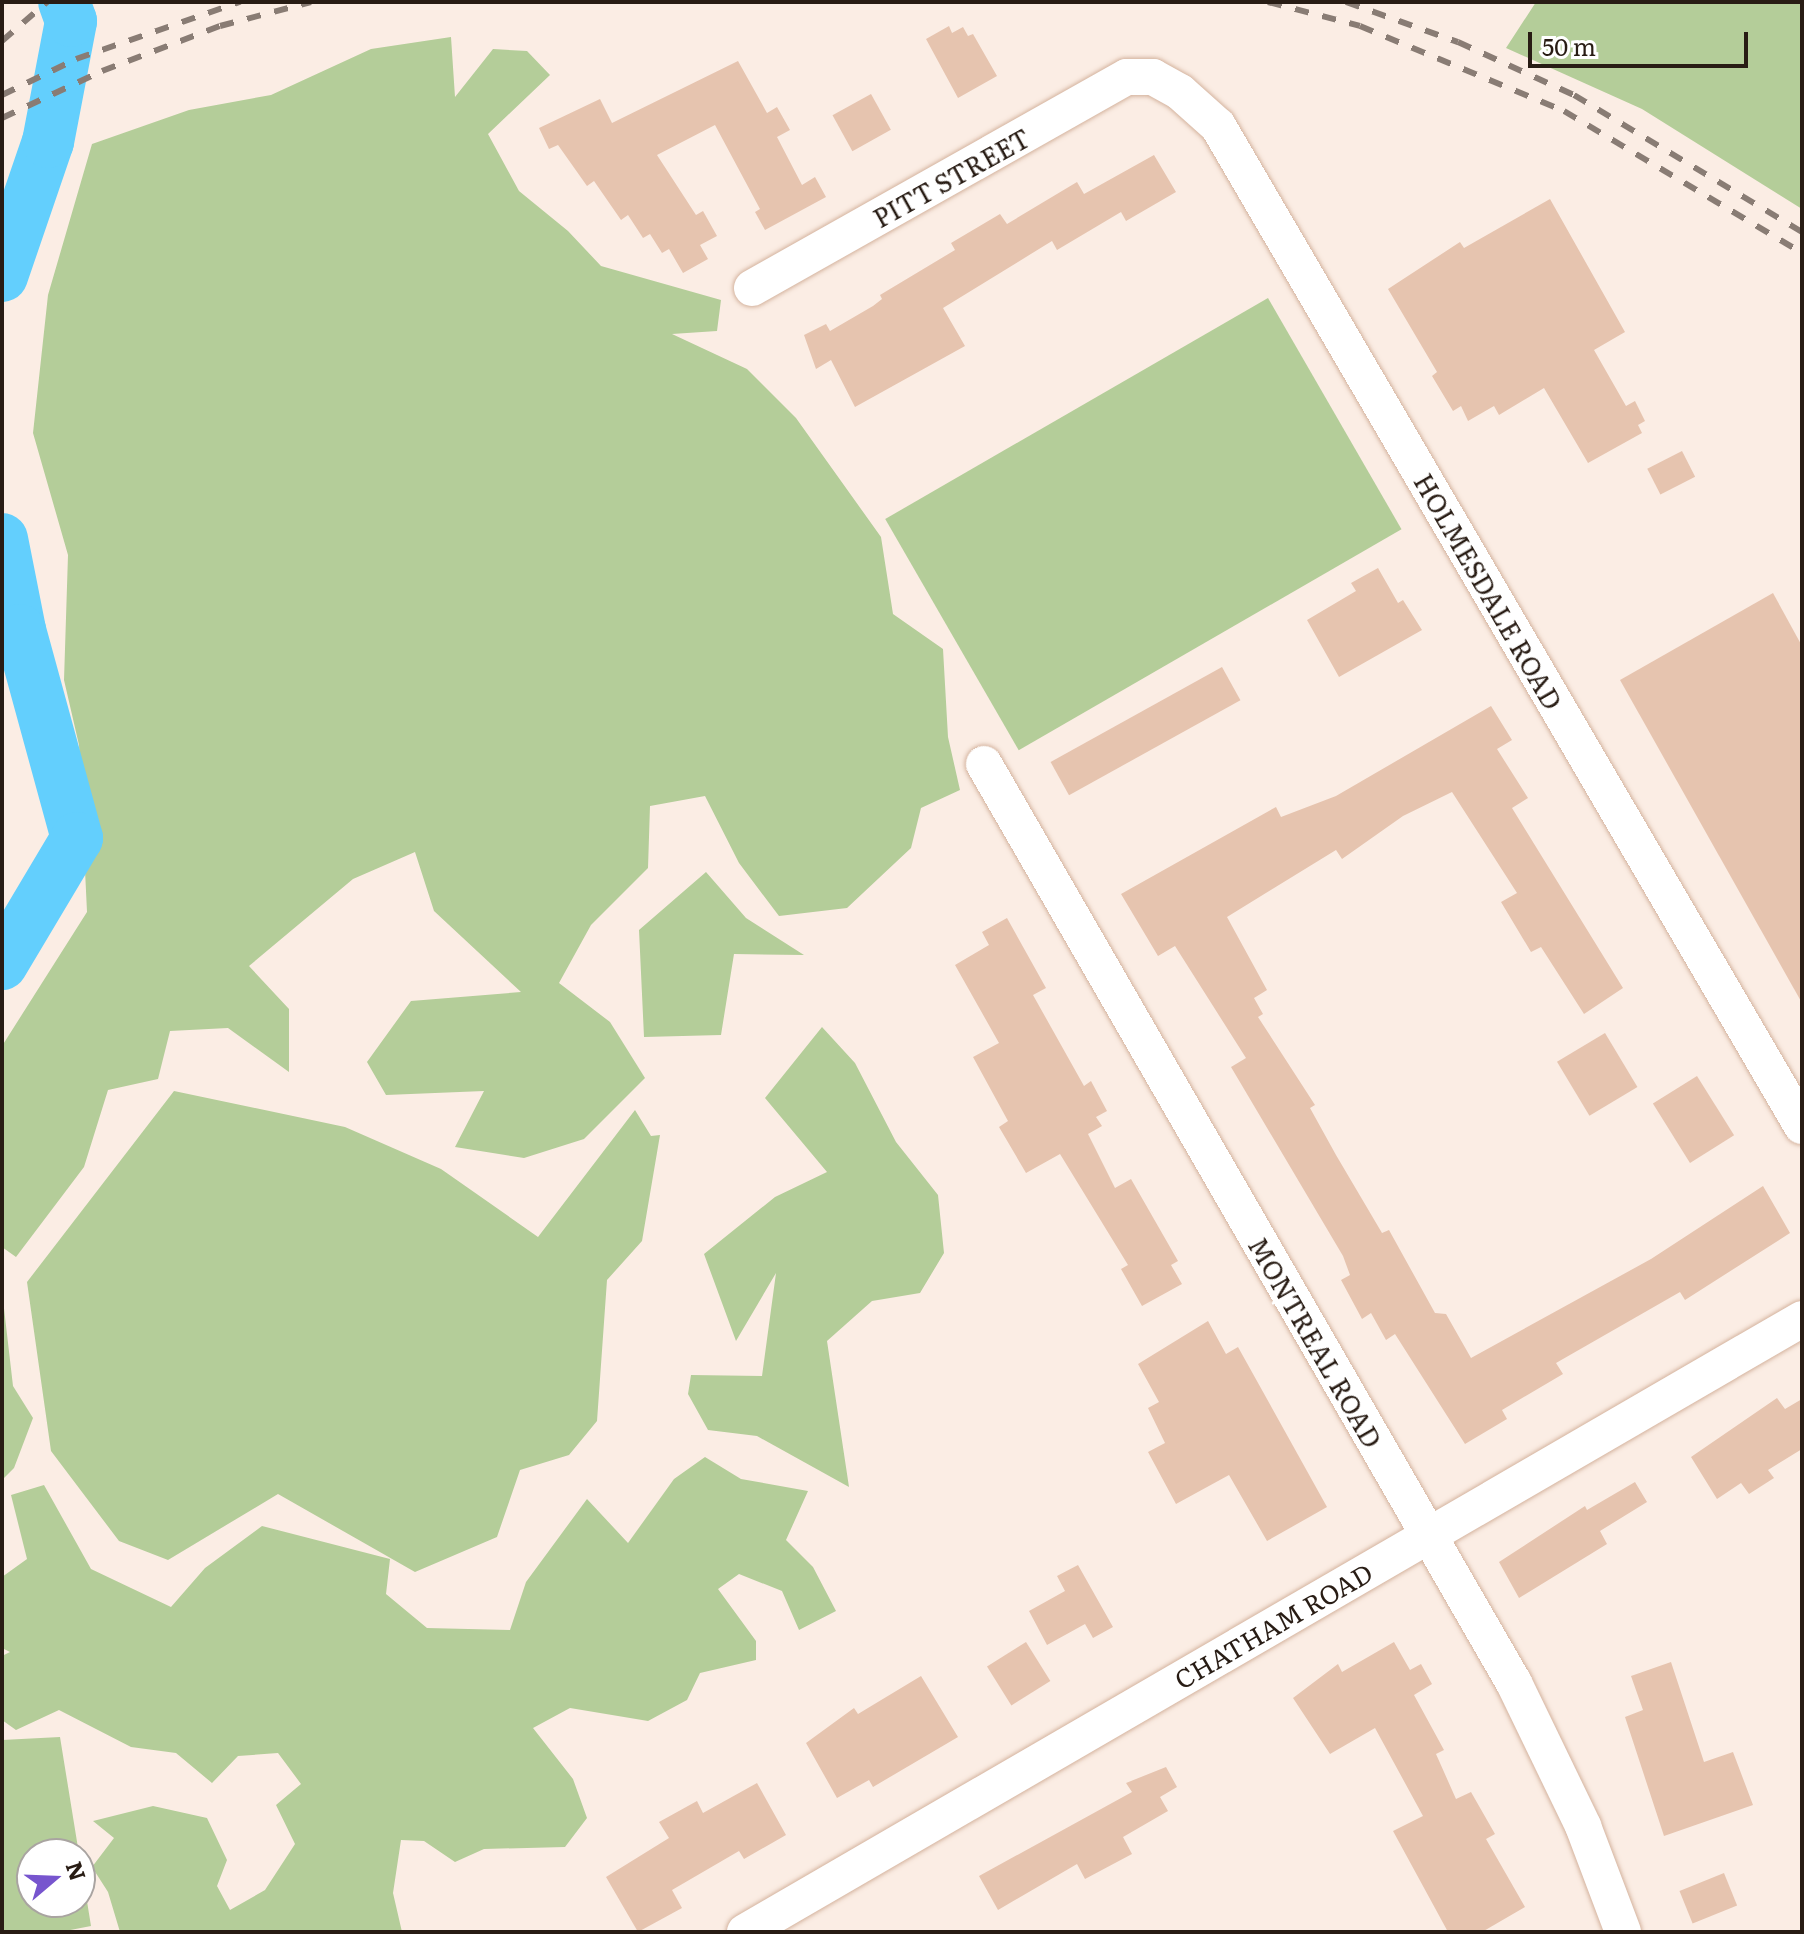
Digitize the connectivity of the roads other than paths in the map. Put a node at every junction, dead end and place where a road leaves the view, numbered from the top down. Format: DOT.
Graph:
graph roads {
  1 [pos="1153,77"];
  2 [pos="752,288"];
  3 [pos="984,764"];
  4 [pos="1802,1126"];
  5 [pos="1802,1319"];
  6 [pos="1428,1535"];
  7 [pos="745,1932"];
  8 [pos="1623,1932"];
  1 -- 2 [label="street, PITT STREET"];
  1 -- 4 [label="street, HOLMESDALE ROAD"];
  3 -- 6 [label="street, MONTREAL ROAD"];
  5 -- 6 [label="street, CHATHAM ROAD"];
  6 -- 7 [label="street, CHATHAM ROAD"];
  6 -- 8 [label="street, MONTREAL ROAD"];
}
